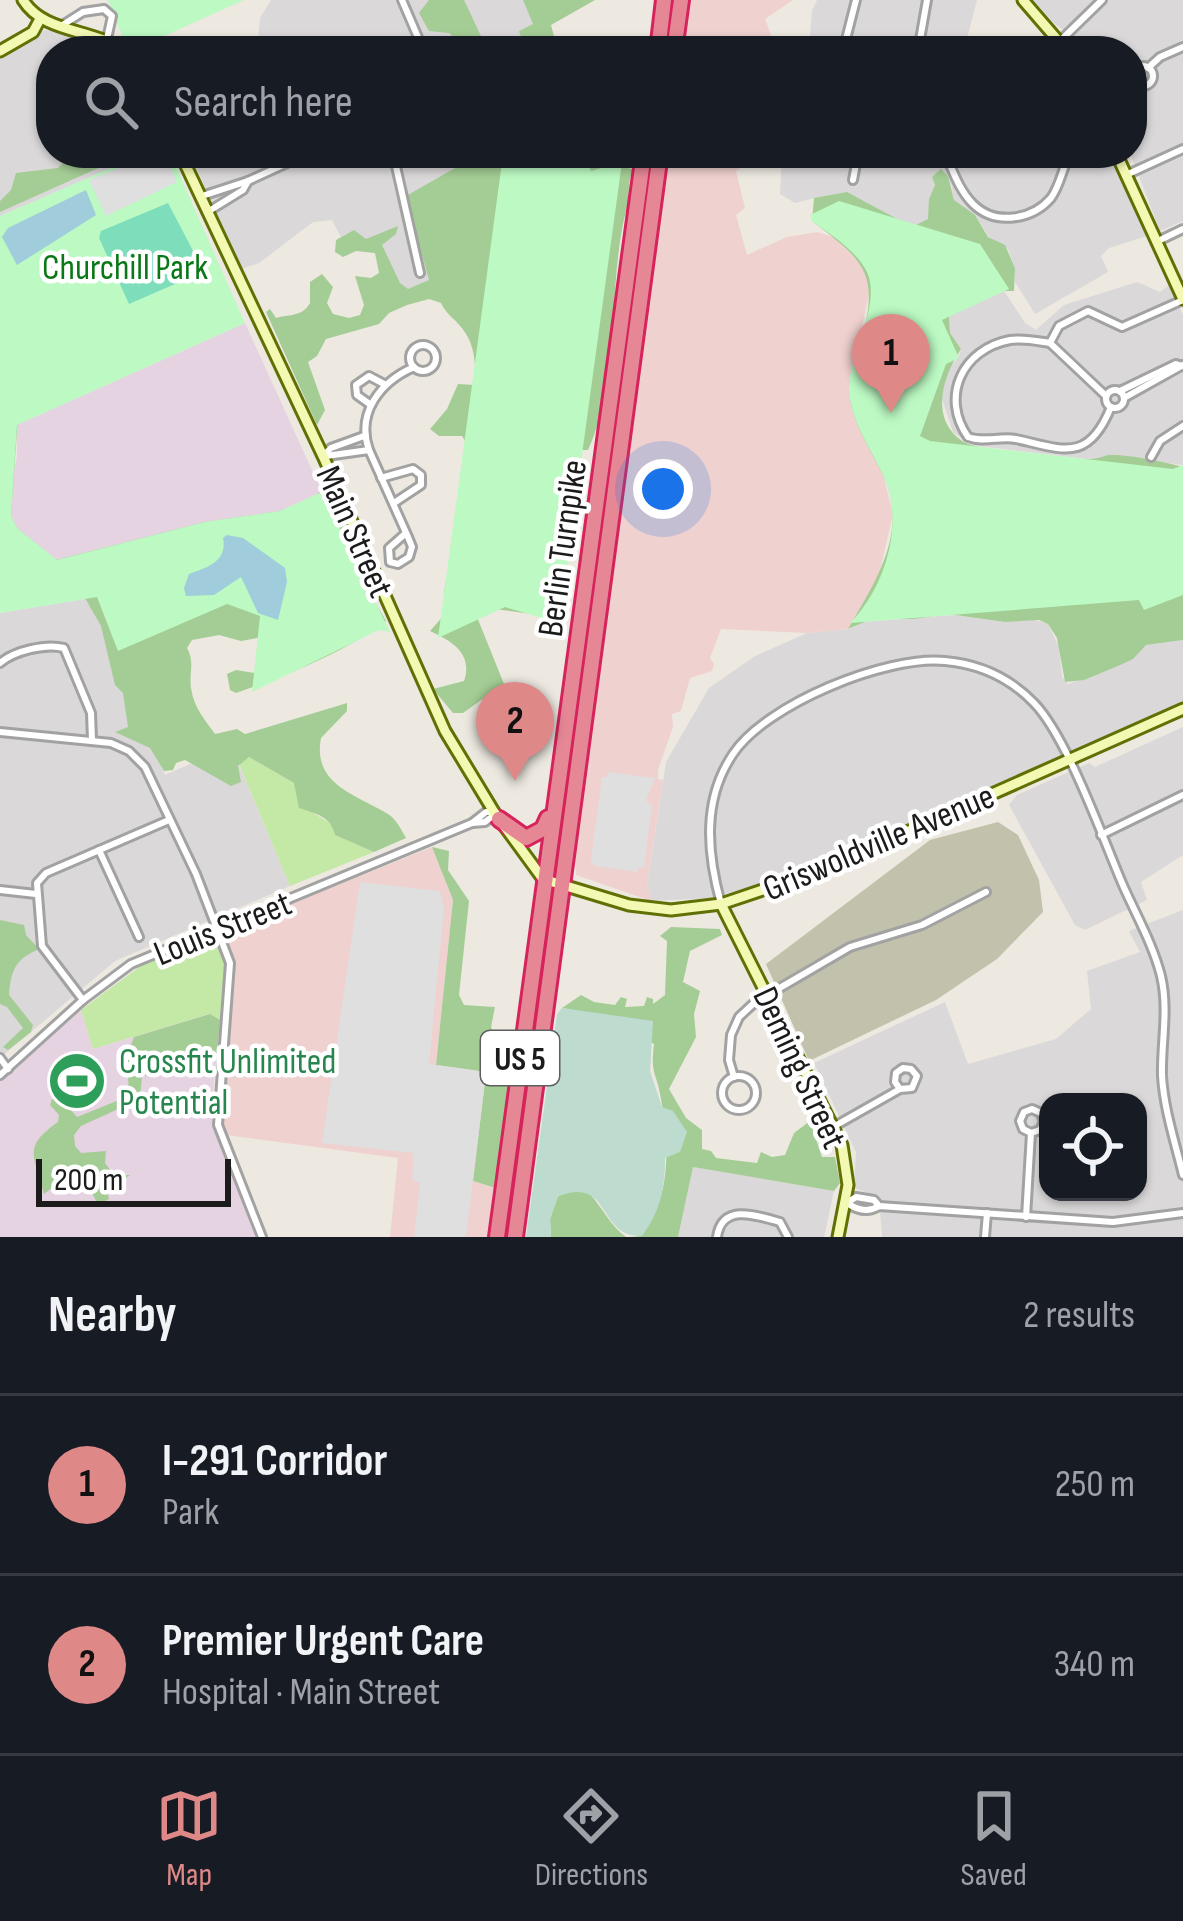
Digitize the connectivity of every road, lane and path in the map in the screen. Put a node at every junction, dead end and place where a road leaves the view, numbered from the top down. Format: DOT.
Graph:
graph roads {
  1 [pos="23,0"];
  2 [pos="402,0"];
  3 [pos="664,0"];
  4 [pos="681,0"];
  5 [pos="856,0"];
  6 [pos="927,0"];
  7 [pos="1023,0"];
  8 [pos="1102,0"];
  9 [pos="40,20"];
  10 [pos="661,23"];
  11 [pos="61,26"];
  12 [pos="678,26"];
  13 [pos="96,36"];
  14 [pos="108,36"];
  15 [pos="417,36"];
  16 [pos="660,36"];
  17 [pos="676,36"];
  18 [pos="847,36"];
  19 [pos="921,36"];
  20 [pos="1054,36"];
  21 [pos="1072,36"];
  22 [pos="1183,47"];
  23 [pos="0,51"];
  24 [pos="1148,68"];
  25 [pos="1183,149"];
  26 [pos="1147,165"];
  27 [pos="187,168"];
  28 [pos="277,168"];
  29 [pos="396,168"];
  30 [pos="643,168"];
  31 [pos="657,168"];
  32 [pos="856,168"];
  33 [pos="953,168"];
  34 [pos="1065,168"];
  35 [pos="1123,168"];
  36 [pos="1141,168"];
  37 [pos="1126,175"];
  38 [pos="853,180"];
  39 [pos="248,182"];
  40 [pos="201,196"];
  41 [pos="208,212"];
  42 [pos="1183,230"];
  43 [pos="1156,242"];
  44 [pos="420,273"];
  45 [pos="635,279"];
  46 [pos="1183,299"];
  47 [pos="1050,343"];
  48 [pos="1183,366"];
  49 [pos="414,367"];
  50 [pos="385,385"];
  51 [pos="1122,394"];
  52 [pos="1106,396"];
  53 [pos="371,405"];
  54 [pos="1111,407"];
  55 [pos="1183,426"];
  56 [pos="364,436"];
  57 [pos="369,450"];
  58 [pos="322,456"];
  59 [pos="1150,457"];
  60 [pos="381,478"];
  61 [pos="393,504"];
  62 [pos="406,533"];
  63 [pos="601,597"];
  64 [pos="582,612"];
  65 [pos="0,663"];
  66 [pos="1183,710"];
  67 [pos="0,732"];
  68 [pos="92,740"];
  69 [pos="1067,760"];
  70 [pos="1183,795"];
  71 [pos="554,802"];
  72 [pos="497,815"];
  73 [pos="170,820"];
  74 [pos="1102,835"];
  75 [pos="99,850"];
  76 [pos="543,879"];
  77 [pos="561,886"];
  78 [pos="0,890"];
  79 [pos="986,892"];
  80 [pos="36,894"];
  81 [pos="721,904"];
  82 [pos="219,928"];
  83 [pos="139,937"];
  84 [pos="769,995"];
  85 [pos="83,1000"];
  86 [pos="0,1058"];
  87 [pos="8,1069"];
  88 [pos="0,1076"];
  89 [pos="734,1077"];
  90 [pos="900,1089"];
  91 [pos="833,1127"];
  92 [pos="1031,1133"];
  93 [pos="1183,1174"];
  94 [pos="847,1203"];
  95 [pos="987,1213"];
  96 [pos="1183,1213"];
  97 [pos="1026,1217"];
  98 [pos="262,1237"];
  99 [pos="497,1237"];
  100 [pos="514,1237"];
  101 [pos="717,1237"];
  102 [pos="788,1237"];
  103 [pos="838,1237"];
  104 [pos="985,1237"];
  1 -- 9 [label="street"];
  2 -- 15 [label="street"];
  3 -- 10 [label="highway"];
  4 -- 12 [label="highway"];
  5 -- 18 [label="street"];
  6 -- 19 [label="street"];
  7 -- 20 [label="street"];
  8 -- 21 [label="street"];
  9 -- 11 [label="street"];
  9 -- 23 [label="street"];
  10 -- 12 [label="highway"];
  10 -- 16 [label="highway"];
  11 -- 13 [label="street"];
  11 -- 14 [label="street"];
  12 -- 17 [label="highway"];
  22 -- 24 [label="street"];
  25 -- 26 [label="street"];
  27 -- 40 [label="street, Main Street"];
  28 -- 39 [label="street"];
  29 -- 44 [label="street"];
  30 -- 45 [label="highway, Berlin Turnpike / US 5"];
  31 -- 45 [label="highway, Berlin Turnpike / US 5"];
  32 -- 38 [label="street"];
  33 -- 34 [label="street"];
  35 -- 37 [label="street"];
  36 -- 37 [label="street"];
  37 -- 43 [label="street"];
  39 -- 40 [label="street"];
  39 -- 41 [label="street"];
  40 -- 41 [label="street, Main Street"];
  41 -- 58 [label="street, Main Street"];
  42 -- 43 [label="street"];
  43 -- 46 [label="street"];
  45 -- 63 [label="highway, Berlin Turnpike / US 5"];
  45 -- 64 [label="highway, Berlin Turnpike / US 5"];
  46 -- 47 [label="street"];
  47 -- 52 [label="street"];
  47 -- 54 [label="street"];
  48 -- 51 [label="street"];
  49 -- 49 [label="street"];
  49 -- 50 [label="street"];
  50 -- 53 [label="street"];
  50 -- 53 [label="street"];
  51 -- 52 [label="street"];
  51 -- 54 [label="street"];
  52 -- 54 [label="street"];
  53 -- 56 [label="street"];
  55 -- 59 [label="street"];
  56 -- 57 [label="street"];
  56 -- 58 [label="street"];
  57 -- 58 [label="street"];
  57 -- 60 [label="street"];
  58 -- 72 [label="street, Main Street"];
  60 -- 61 [label="street"];
  60 -- 61 [label="street"];
  61 -- 62 [label="street"];
  62 -- 62 [label="street"];
  63 -- 64 [label="highway"];
  63 -- 77 [label="highway, Berlin Turnpike / US 5"];
  64 -- 71 [label="highway, Berlin Turnpike / US 5"];
  65 -- 68 [label="street"];
  66 -- 69 [label="street, Griswoldville Avenue"];
  67 -- 68 [label="street"];
  68 -- 73 [label="street"];
  69 -- 74 [label="street"];
  69 -- 81 [label="street, Griswoldville Avenue"];
  69 -- 81 [label="street"];
  70 -- 74 [label="street"];
  71 -- 72 [label="highway"];
  71 -- 76 [label="highway, Berlin Turnpike / US 5"];
  72 -- 76 [label="street, Main Street"];
  72 -- 82 [label="street, Louis Street"];
  73 -- 75 [label="street"];
  73 -- 82 [label="street"];
  74 -- 93 [label="street"];
  75 -- 80 [label="street"];
  75 -- 83 [label="street"];
  76 -- 77 [label="street"];
  76 -- 99 [label="highway, Berlin Turnpike / US 5"];
  77 -- 81 [label="street, Griswoldville Avenue"];
  77 -- 100 [label="highway, Berlin Turnpike / US 5"];
  78 -- 80 [label="street"];
  79 -- 84 [label="street"];
  80 -- 85 [label="street"];
  81 -- 84 [label="street, Deming Street"];
  82 -- 85 [label="street, Louis Street"];
  82 -- 98 [label="street"];
  84 -- 89 [label="street"];
  84 -- 91 [label="street, Deming Street"];
  85 -- 87 [label="street, Louis Street"];
  86 -- 87 [label="street"];
  87 -- 88 [label="street, Louis Street"];
  89 -- 89 [label="street"];
  90 -- 91 [label="street"];
  91 -- 94 [label="street, Deming Street"];
  92 -- 97 [label="street"];
  94 -- 95 [label="street"];
  94 -- 103 [label="street, Deming Street"];
  95 -- 97 [label="street"];
  95 -- 104 [label="street"];
  96 -- 97 [label="street"];
  101 -- 102 [label="street"];
}
